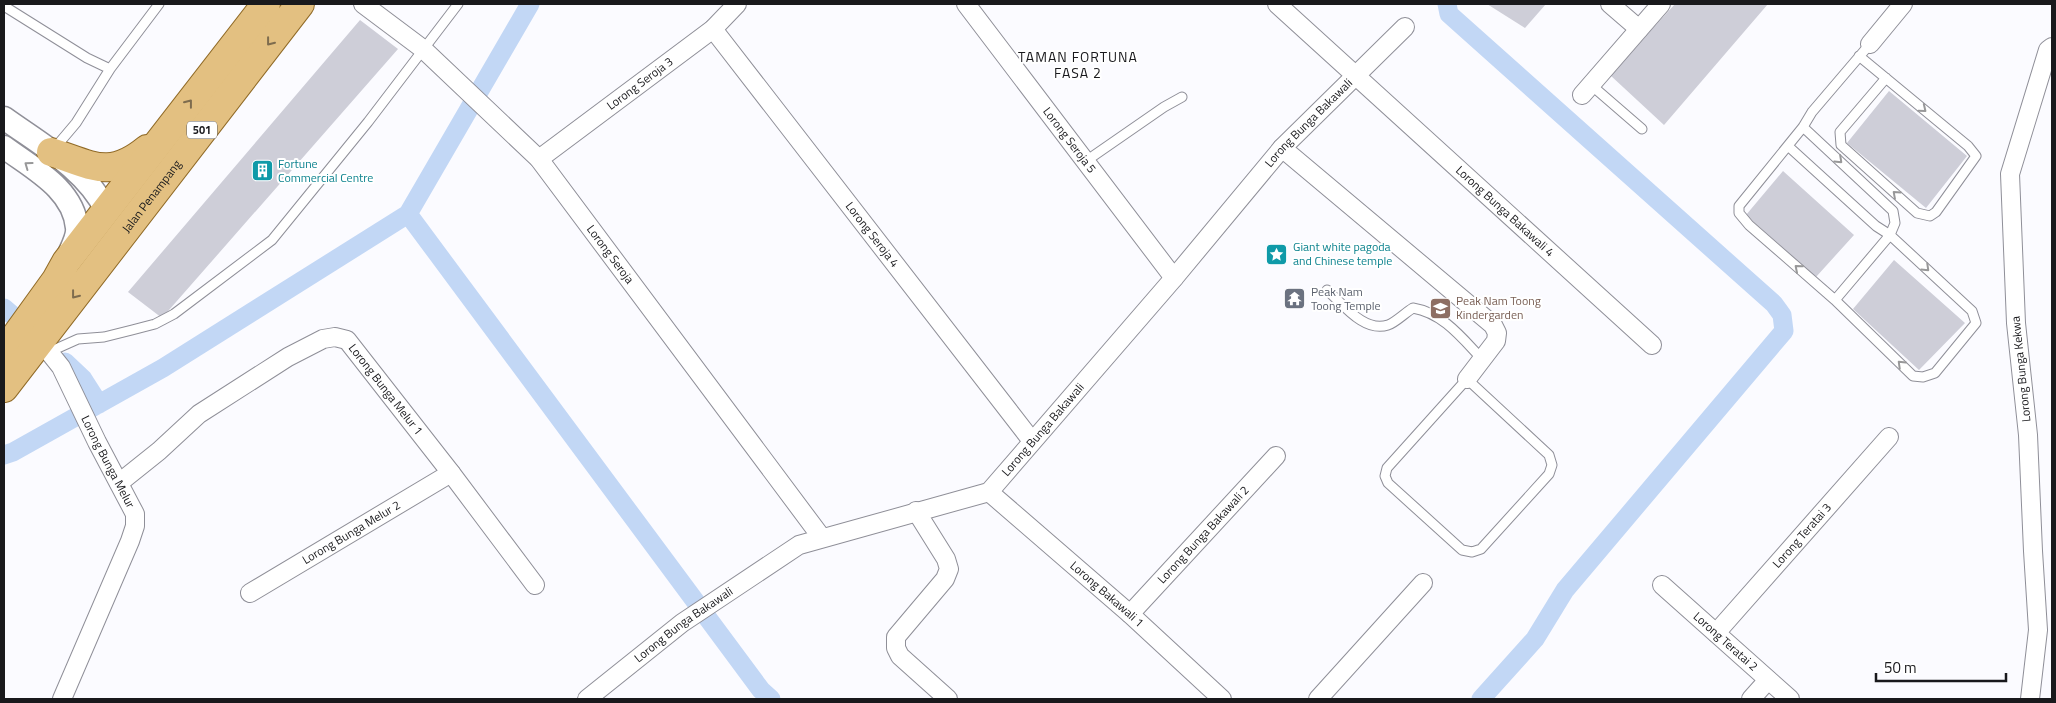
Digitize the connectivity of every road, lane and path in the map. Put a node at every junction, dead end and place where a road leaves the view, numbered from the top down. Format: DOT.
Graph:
graph roads {
  1 [pos="159,4"];
  2 [pos="266,4"];
  3 [pos="300,4"];
  4 [pos="363,4"];
  5 [pos="458,4"];
  6 [pos="737,4"];
  7 [pos="966,4"];
  8 [pos="1277,4"];
  9 [pos="1610,4"];
  10 [pos="1661,4"];
  11 [pos="1904,4"];
  12 [pos="4,6"];
  13 [pos="1405,27"];
  14 [pos="714,29"];
  15 [pos="1639,29"];
  16 [pos="2052,47"];
  17 [pos="424,49"];
  18 [pos="1864,50"];
  19 [pos="110,70"];
  20 [pos="1357,75"];
  21 [pos="1886,78"];
  22 [pos="1586,90"];
  23 [pos="1182,97"];
  24 [pos="4,118"];
  25 [pos="1803,127"];
  26 [pos="1642,129"];
  27 [pos="164,134"];
  28 [pos="1788,146"];
  29 [pos="4,147"];
  30 [pos="1282,148"];
  31 [pos="51,152"];
  32 [pos="539,158"];
  33 [pos="1086,161"];
  34 [pos="85,180"];
  35 [pos="53,183"];
  36 [pos="106,210"];
  37 [pos="1890,235"];
  38 [pos="105,256"];
  39 [pos="61,271"];
  40 [pos="1174,278"];
  41 [pos="1327,290"];
  42 [pos="1835,300"];
  43 [pos="1652,345"];
  44 [pos="25,347"];
  45 [pos="1482,359"];
  46 [pos="1467,379"];
  47 [pos="4,388"];
  48 [pos="1888,438"];
  49 [pos="1032,441"];
  50 [pos="1276,456"];
  51 [pos="451,473"];
  52 [pos="119,483"];
  53 [pos="989,492"];
  54 [pos="916,511"];
  55 [pos="822,538"];
  56 [pos="1423,583"];
  57 [pos="1662,585"];
  58 [pos="535,586"];
  59 [pos="250,593"];
  60 [pos="1130,614"];
  61 [pos="1716,633"];
  62 [pos="1768,680"];
  63 [pos="62,699"];
  64 [pos="587,699"];
  65 [pos="948,699"];
  66 [pos="1222,699"];
  67 [pos="1318,699"];
  68 [pos="1751,699"];
  69 [pos="1790,699"];
  70 [pos="2030,699"];
  1 -- 19 [label="lane"];
  27 -- 2 [label="main road, Jalan Penampang / 501, one-way"];
  3 -- 38 [label="main road, Jalan Penampang / 501, one-way"];
  4 -- 17 [label="street, Lorong Seroja"];
  5 -- 17 [label="lane"];
  6 -- 14 [label="street, Lorong Seroja 3"];
  7 -- 33 [label="street, Lorong Seroja 5"];
  8 -- 20 [label="street, Lorong Bunga Bakawali 4"];
  9 -- 15 [label="street"];
  10 -- 15 [label="street"];
  11 -- 18 [label="street"];
  12 -- 19 [label="lane"];
  13 -- 20 [label="street, Lorong Bunga Bakawali"];
  14 -- 32 [label="street, Lorong Seroja 3"];
  14 -- 49 [label="street, Lorong Seroja 4"];
  15 -- 22 [label="street"];
  16 -- 70 [label="street, Lorong Bunga Kekwa"];
  17 -- 32 [label="street, Lorong Seroja"];
  17 -- 44 [label="lane"];
  18 -- 21 [label="lane"];
  18 -- 25 [label="lane"];
  19 -- 31 [label="lane"];
  20 -- 30 [label="street, Lorong Bunga Bakawali"];
  20 -- 43 [label="street, Lorong Bunga Bakawali 4"];
  21 -- 21 [label="lane, one-way"];
  22 -- 26 [label="lane"];
  23 -- 33 [label="lane"];
  24 -- 31 [label="street"];
  25 -- 28 [label="lane"];
  25 -- 37 [label="lane, one-way"];
  27 -- 31 [label="main road"];
  27 -- 36 [label="main road, Jalan Penampang / 501"];
  28 -- 37 [label="lane"];
  42 -- 28 [label="lane, one-way"];
  35 -- 29 [label="street, one-way"];
  30 -- 40 [label="street, Lorong Bunga Bakawali"];
  30 -- 45 [label="street"];
  31 -- 34 [label="street"];
  32 -- 55 [label="street, Lorong Seroja"];
  33 -- 40 [label="street, Lorong Seroja 5"];
  34 -- 35 [label="street"];
  34 -- 36 [label="street"];
  35 -- 39 [label="street"];
  36 -- 38 [label="main road"];
  36 -- 39 [label="main road, Jalan Penampang / 501"];
  37 -- 42 [label="lane"];
  37 -- 42 [label="lane, one-way"];
  38 -- 44 [label="main road, Jalan Penampang / 501, one-way"];
  39 -- 44 [label="main road, Jalan Penampang / 501"];
  40 -- 49 [label="street, Lorong Bunga Bakawali"];
  41 -- 45 [label="lane"];
  44 -- 47 [label="main road, Jalan Penampang / 501"];
  44 -- 52 [label="street, Lorong Bunga Melur"];
  45 -- 46 [label="street"];
  46 -- 46 [label="lane"];
  48 -- 61 [label="street, Lorong Teratai 3"];
  49 -- 53 [label="street, Lorong Bunga Bakawali"];
  50 -- 60 [label="street, Lorong Bunga Bakawali 2"];
  51 -- 52 [label="street, Lorong Bunga Melur 1"];
  51 -- 58 [label="street, Lorong Bunga Melur 1"];
  51 -- 59 [label="street, Lorong Bunga Melur 2"];
  52 -- 63 [label="street, Lorong Bunga Melur"];
  53 -- 54 [label="street, Lorong Bunga Bakawali"];
  53 -- 60 [label="street, Lorong Bakawali 1"];
  54 -- 55 [label="street, Lorong Bunga Bakawali"];
  54 -- 65 [label="street"];
  55 -- 64 [label="street, Lorong Bunga Bakawali"];
  56 -- 67 [label="street"];
  57 -- 61 [label="street, Lorong Teratai 2"];
  60 -- 66 [label="street, Lorong Bakawali 1"];
  61 -- 62 [label="street, Lorong Teratai 2"];
  62 -- 68 [label="street"];
  62 -- 69 [label="street, Lorong Teratai 2"];
}
